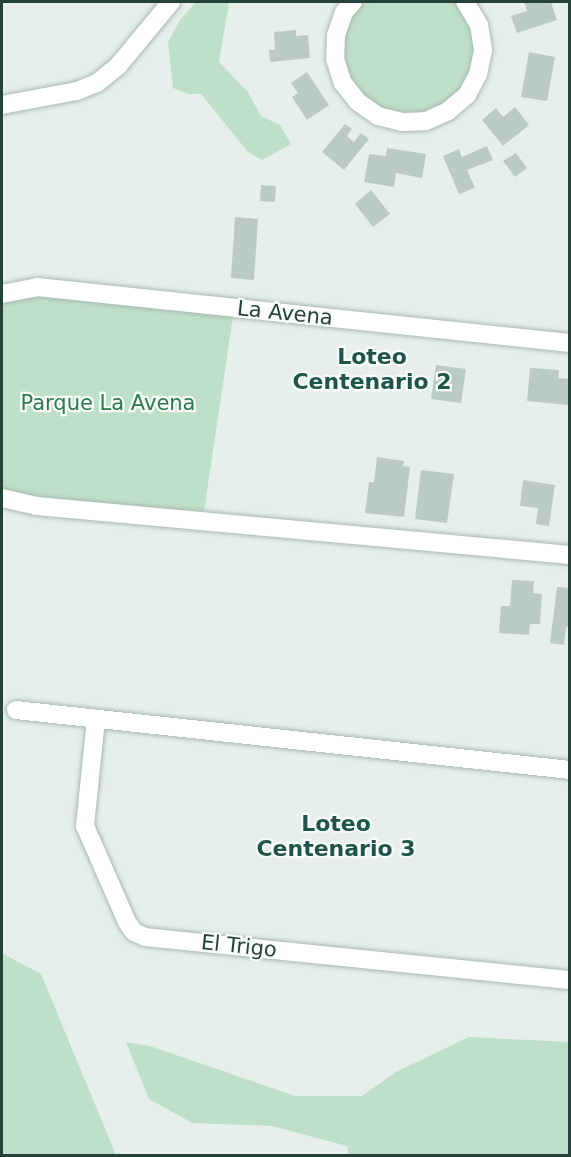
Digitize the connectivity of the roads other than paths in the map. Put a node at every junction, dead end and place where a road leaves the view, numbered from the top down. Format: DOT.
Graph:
graph roads {
  1 [pos="171,2"];
  2 [pos="353,2"];
  3 [pos="465,2"];
  4 [pos="2,105"];
  5 [pos="2,294"];
  6 [pos="570,343"];
  7 [pos="2,498"];
  8 [pos="570,555"];
  9 [pos="16,710"];
  10 [pos="96,719"];
  11 [pos="570,770"];
  12 [pos="570,980"];
  1 -- 4 [label="street"];
  2 -- 3 [label="street"];
  5 -- 6 [label="street, La Avena"];
  7 -- 8 [label="street"];
  9 -- 10 [label="street"];
  10 -- 11 [label="street"];
  10 -- 12 [label="street, El Trigo"];
}
